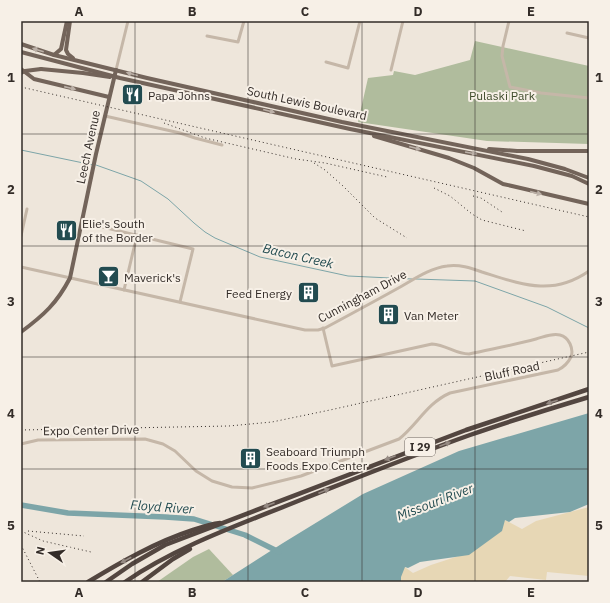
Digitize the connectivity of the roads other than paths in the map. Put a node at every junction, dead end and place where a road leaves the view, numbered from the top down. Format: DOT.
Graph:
graph roads {
  1 [pos="70,21"];
  2 [pos="128,21"];
  3 [pos="244,21"];
  4 [pos="360,21"];
  5 [pos="403,21"];
  6 [pos="509,21"];
  7 [pos="567,33"];
  8 [pos="207,36"];
  9 [pos="589,38"];
  10 [pos="238,42"];
  11 [pos="244,43"];
  12 [pos="21,44"];
  13 [pos="66,50"];
  14 [pos="21,52"];
  15 [pos="54,55"];
  16 [pos="60,56"];
  17 [pos="55,61"];
  18 [pos="81,61"];
  19 [pos="326,62"];
  20 [pos="21,69"];
  21 [pos="116,70"];
  22 [pos="391,70"];
  23 [pos="21,73"];
  24 [pos="114,77"];
  25 [pos="109,97"];
  26 [pos="589,98"];
  27 [pos="105,116"];
  28 [pos="350,129"];
  29 [pos="222,145"];
  30 [pos="472,148"];
  31 [pos="589,151"];
  32 [pos="589,178"];
  33 [pos="589,184"];
  34 [pos="589,204"];
  35 [pos="27,209"];
  36 [pos="82,222"];
  37 [pos="137,235"];
  38 [pos="21,236"];
  39 [pos="21,267"];
  40 [pos="589,271"];
  41 [pos="70,278"];
  42 [pos="124,290"];
  43 [pos="180,302"];
  44 [pos="323,328"];
  45 [pos="21,332"];
  46 [pos="589,389"];
  47 [pos="589,397"];
  48 [pos="434,401"];
  49 [pos="21,444"];
  50 [pos="163,544"];
  51 [pos="177,554"];
  52 [pos="88,582"];
  53 [pos="106,582"];
  54 [pos="125,582"];
  55 [pos="142,582"];
  1 -- 13 [label="main road"];
  1 -- 15 [label="main road"];
  2 -- 21 [label="street, Leech Avenue"];
  3 -- 10 [label="street"];
  4 -- 19 [label="street"];
  5 -- 22 [label="street"];
  6 -- 26 [label="street"];
  7 -- 9 [label="street"];
  8 -- 10 [label="street"];
  10 -- 11 [label="street"];
  15 -- 12 [label="main road, South Lewis Boulevard, one-way"];
  13 -- 16 [label="main road"];
  13 -- 18 [label="main road"];
  14 -- 17 [label="main road, South Lewis Boulevard"];
  15 -- 16 [label="main road, South Lewis Boulevard"];
  16 -- 17 [label="main road"];
  16 -- 18 [label="main road, South Lewis Boulevard"];
  17 -- 24 [label="main road, South Lewis Boulevard"];
  18 -- 21 [label="main road, South Lewis Boulevard"];
  20 -- 25 [label="main road, one-way"];
  21 -- 24 [label="main road, Leech Avenue"];
  30 -- 21 [label="main road, South Lewis Boulevard, one-way"];
  23 -- 24 [label="main road, bridge"];
  24 -- 25 [label="main road, Leech Avenue"];
  24 -- 28 [label="main road, South Lewis Boulevard, one-way"];
  25 -- 27 [label="main road, Leech Avenue"];
  27 -- 29 [label="street"];
  27 -- 36 [label="main road, Leech Avenue"];
  28 -- 33 [label="main road, South Lewis Boulevard, one-way"];
  28 -- 34 [label="main road, one-way"];
  30 -- 31 [label="main road"];
  30 -- 32 [label="main road, South Lewis Boulevard"];
  35 -- 38 [label="street"];
  36 -- 37 [label="street"];
  36 -- 41 [label="main road, Leech Avenue"];
  37 -- 42 [label="street"];
  37 -- 43 [label="street"];
  39 -- 41 [label="street, Cunningham Drive"];
  40 -- 44 [label="street, Cunningham Drive"];
  41 -- 42 [label="street, Cunningham Drive"];
  41 -- 45 [label="main road, Leech Avenue"];
  42 -- 43 [label="street, Cunningham Drive"];
  43 -- 44 [label="street, Cunningham Drive"];
  44 -- 48 [label="street, Bluff Road"];
  46 -- 50 [label="highway, I 29, one-way"];
  51 -- 47 [label="highway, I 29, one-way"];
  48 -- 49 [label="street, Expo Center Drive"];
  50 -- 52 [label="highway, one-way"];
  50 -- 53 [label="highway"];
  51 -- 54 [label="highway, I 29"];
  51 -- 55 [label="highway"];
}
